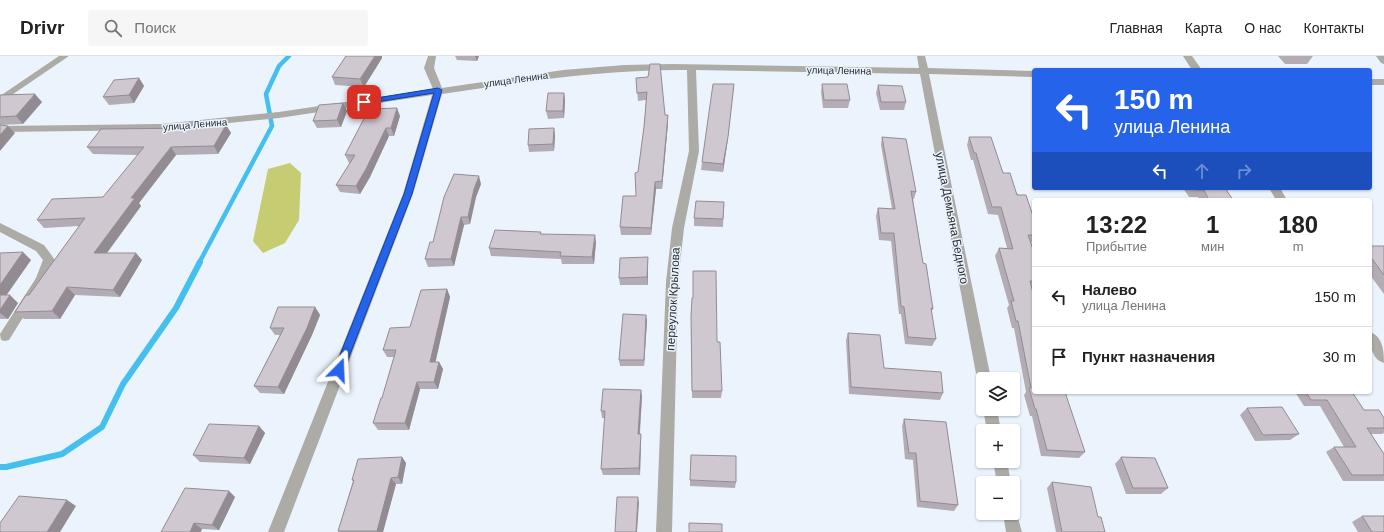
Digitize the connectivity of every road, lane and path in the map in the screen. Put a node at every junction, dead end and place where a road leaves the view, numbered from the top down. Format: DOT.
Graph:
graph roads {
  1 [pos="65,56"];
  2 [pos="432,56"];
  3 [pos="674,56"];
  4 [pos="921,56"];
  5 [pos="1187,56"];
  6 [pos="1380,56"];
  7 [pos="1384,61"];
  8 [pos="672,67"];
  9 [pos="691,68"];
  10 [pos="1196,68"];
  11 [pos="924,71"];
  12 [pos="1032,74"];
  13 [pos="1372,82"];
  14 [pos="1384,82"];
  15 [pos="438,90"];
  16 [pos="0,100"];
  17 [pos="0,128"];
  18 [pos="0,227"];
  19 [pos="5,336"];
  20 [pos="1372,339"];
  21 [pos="1384,358"];
  22 [pos="983,372"];
  23 [pos="1011,520"];
  24 [pos="276,532"];
  25 [pos="664,532"];
  26 [pos="1014,532"];
  1 -- 16 [label="street"];
  2 -- 15 [label="street"];
  3 -- 8 [label="street"];
  4 -- 11 [label="street, улица Демьяна Бедного"];
  5 -- 10 [label="street"];
  6 -- 7 [label="street"];
  8 -- 9 [label="street, улица Ленина"];
  8 -- 15 [label="street, улица Ленина"];
  9 -- 11 [label="street, улица Ленина"];
  9 -- 25 [label="street, переулок Крылова"];
  11 -- 12 [label="street, улица Ленина"];
  11 -- 22 [label="street, улица Демьяна Бедного"];
  13 -- 14 [label="street"];
  15 -- 17 [label="street, улица Ленина"];
  15 -- 24 [label="street"];
  18 -- 19 [label="street"];
  20 -- 21 [label="street"];
  23 -- 26 [label="street"];
}
